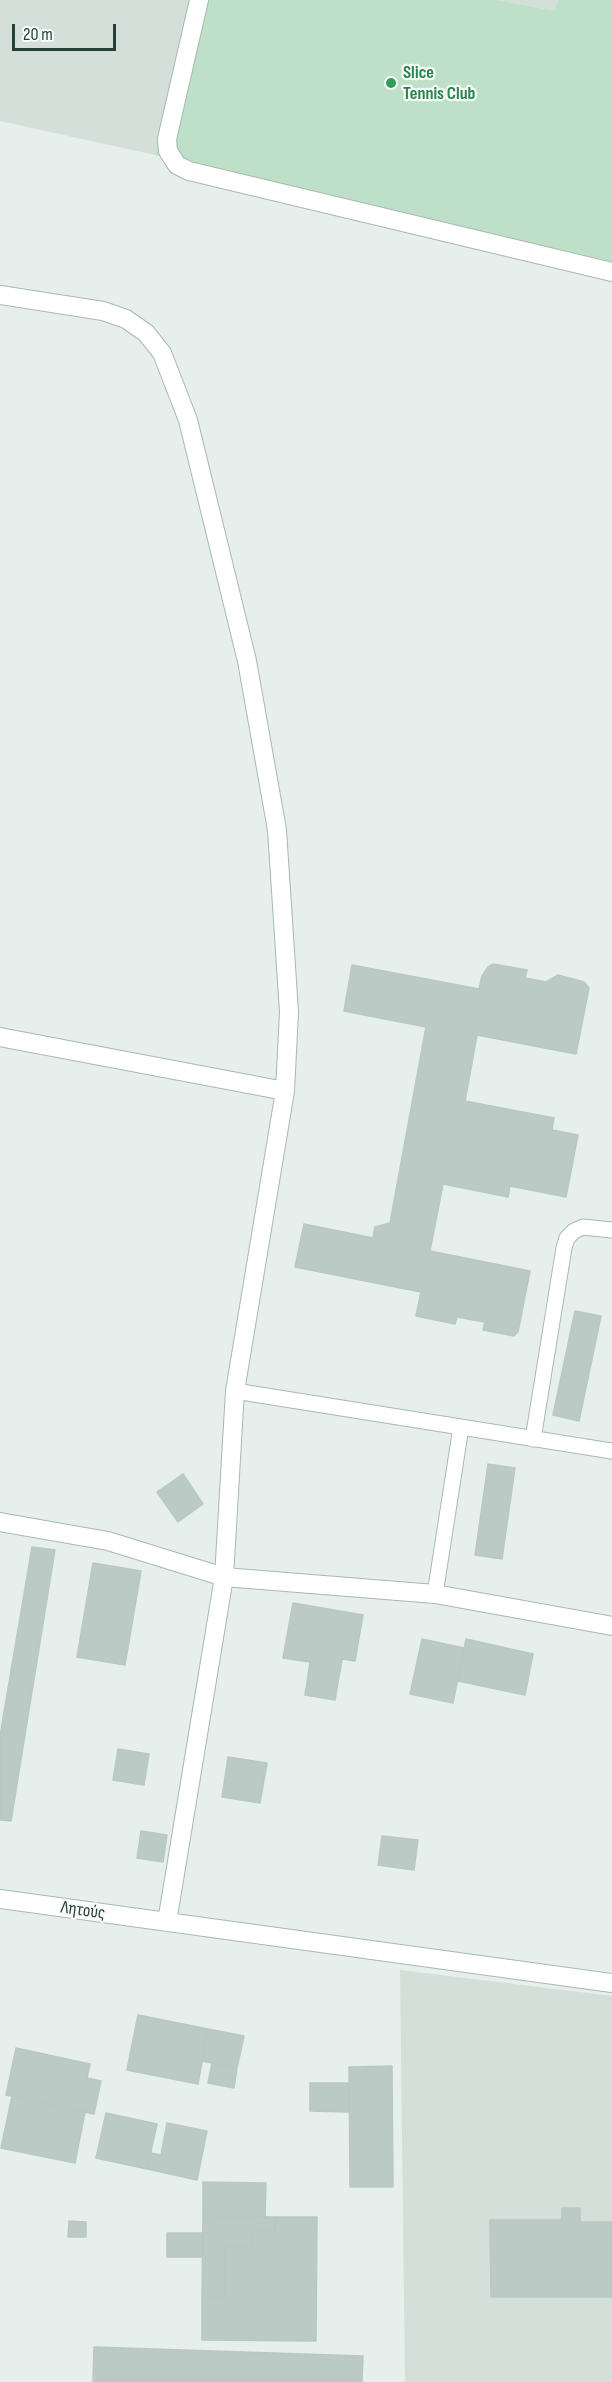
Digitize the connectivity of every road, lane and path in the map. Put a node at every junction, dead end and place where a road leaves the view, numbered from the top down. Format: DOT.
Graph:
graph roads {
  1 [pos="200,0"];
  2 [pos="612,272"];
  3 [pos="0,295"];
  4 [pos="0,1037"];
  5 [pos="285,1091"];
  6 [pos="612,1230"];
  7 [pos="235,1391"];
  8 [pos="461,1427"];
  9 [pos="533,1439"];
  10 [pos="612,1451"];
  11 [pos="0,1522"];
  12 [pos="224,1577"];
  13 [pos="435,1594"];
  14 [pos="612,1626"];
  15 [pos="0,1899"];
  16 [pos="166,1922"];
  17 [pos="612,1983"];
  1 -- 2 [label="street"];
  3 -- 5 [label="street"];
  4 -- 5 [label="street"];
  5 -- 7 [label="street"];
  6 -- 9 [label="lane"];
  7 -- 8 [label="lane"];
  7 -- 12 [label="street"];
  8 -- 9 [label="lane"];
  8 -- 13 [label="lane"];
  9 -- 10 [label="lane"];
  11 -- 12 [label="street"];
  12 -- 13 [label="street"];
  12 -- 16 [label="street"];
  13 -- 14 [label="street"];
  15 -- 16 [label="street, Λητούς"];
  16 -- 17 [label="street, Λητούς"];
}
